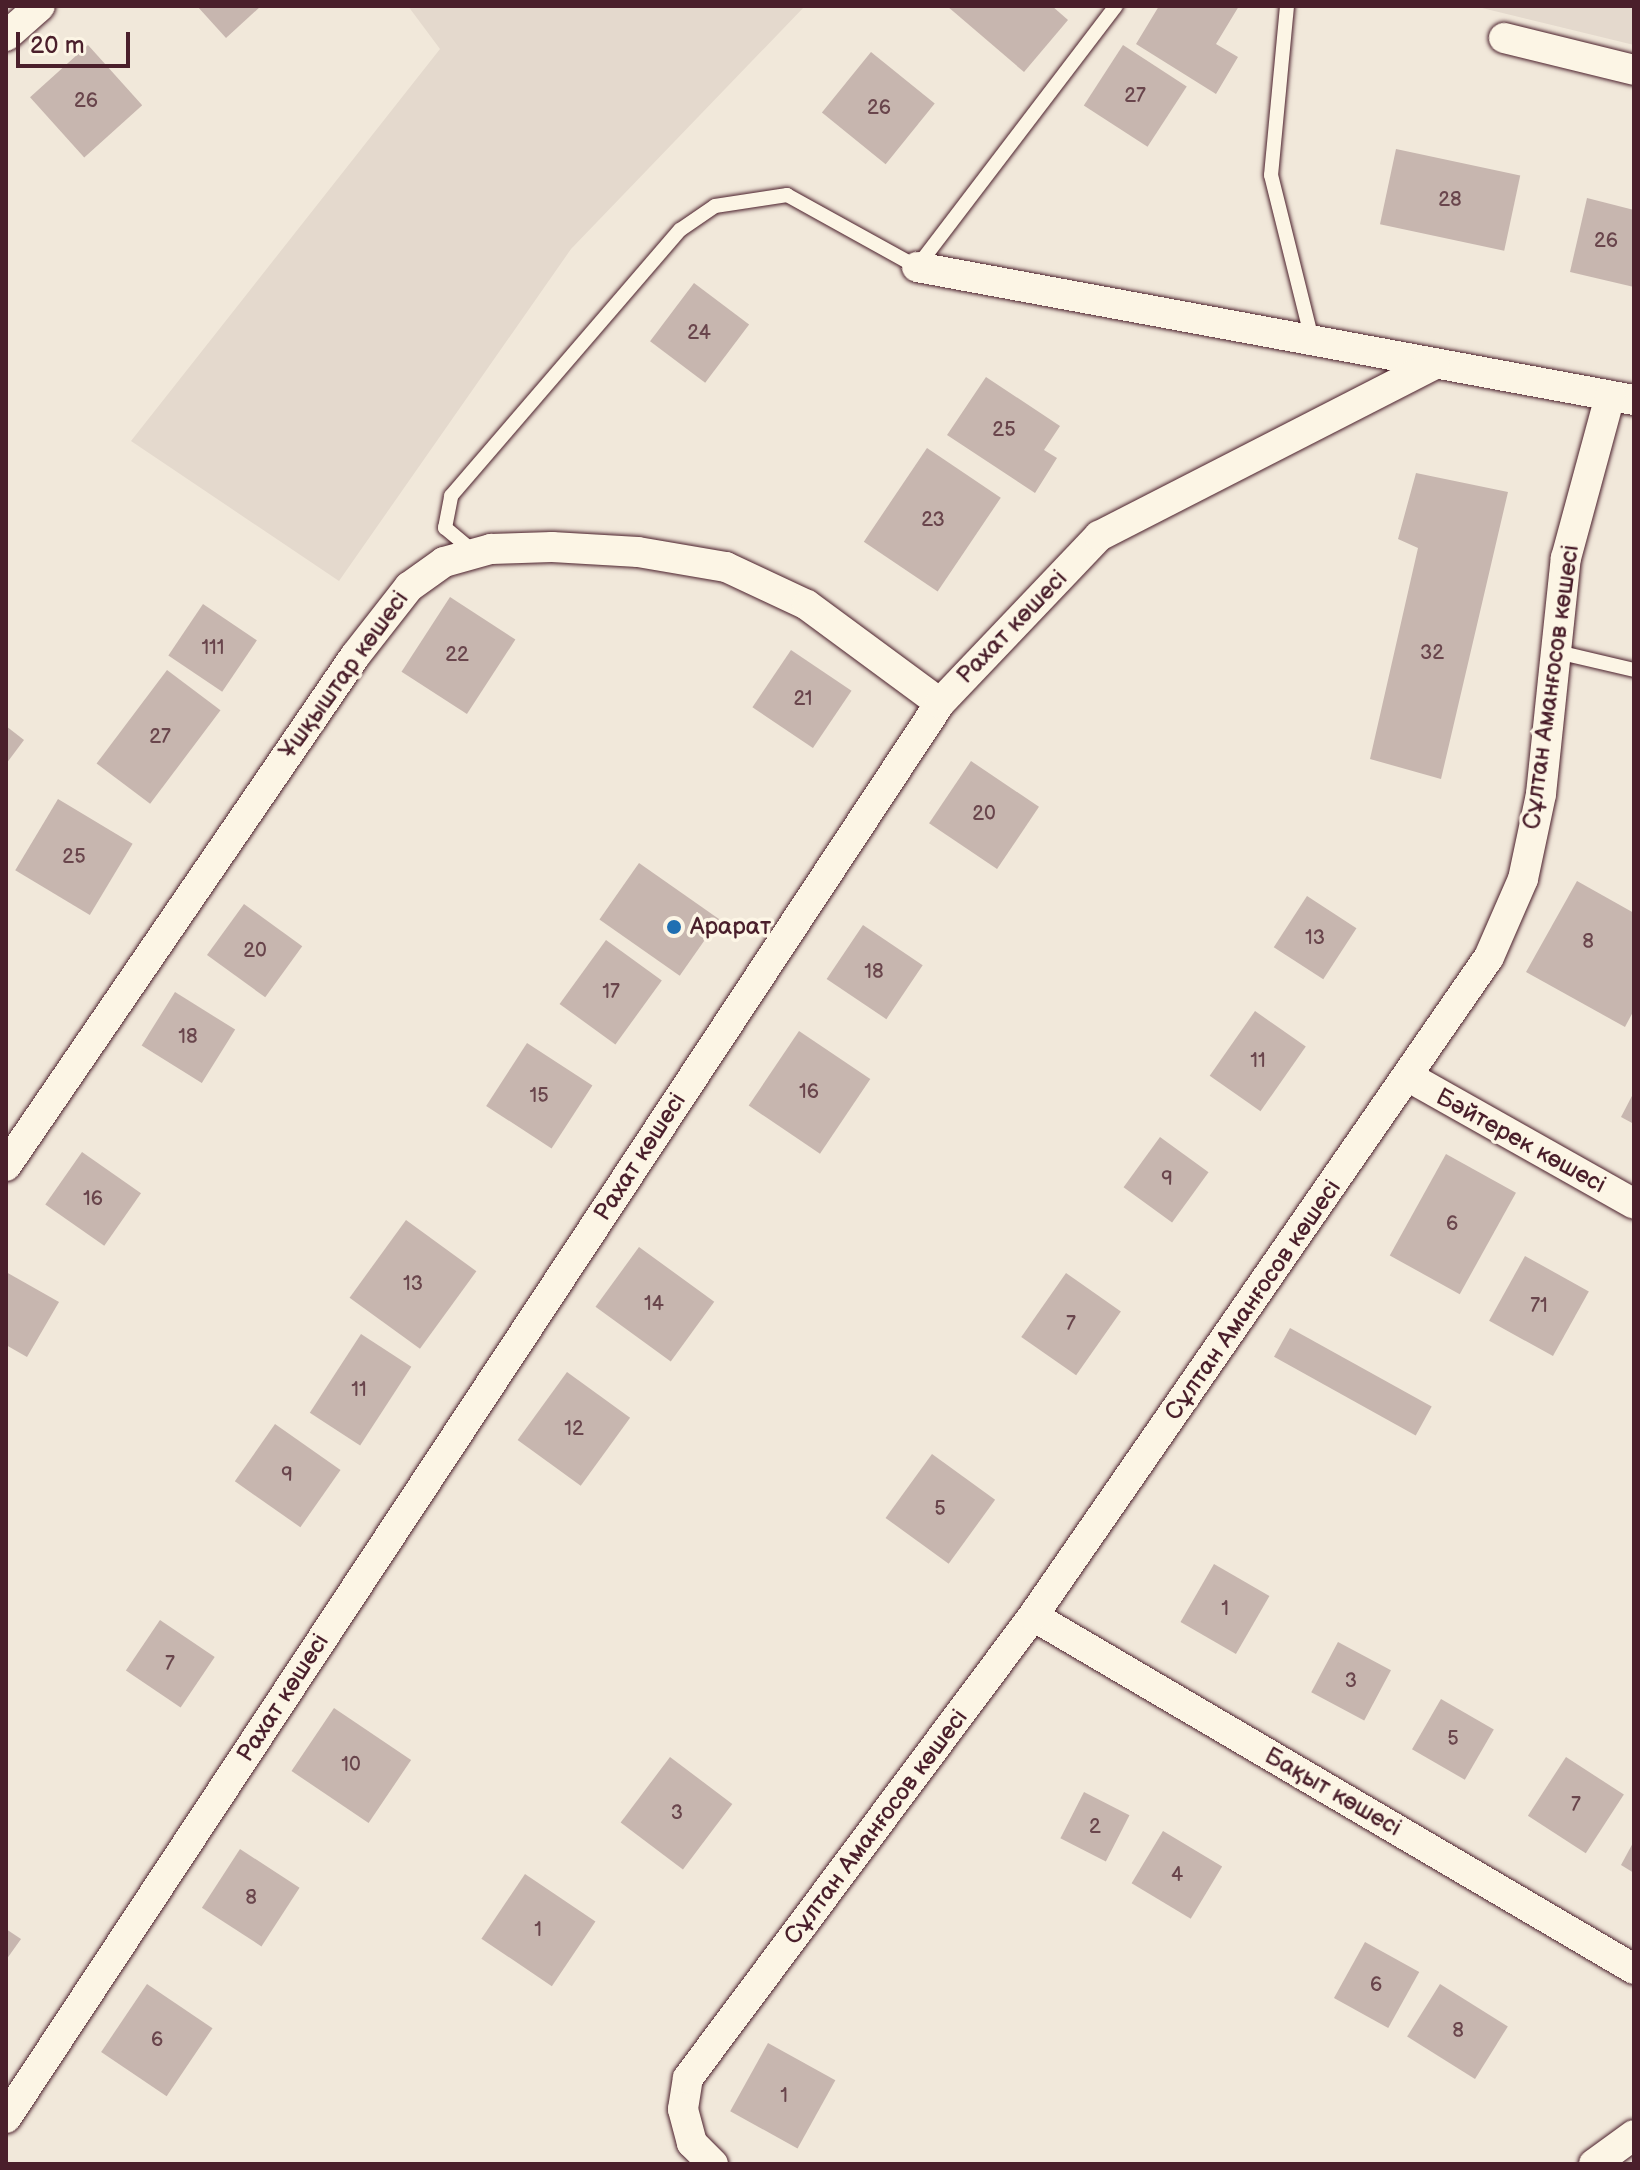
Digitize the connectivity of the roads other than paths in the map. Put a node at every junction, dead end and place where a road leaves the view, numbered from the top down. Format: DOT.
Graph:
graph roads {
  1 [pos="40,6"];
  2 [pos="1116,6"];
  3 [pos="1287,6"];
  4 [pos="6,36"];
  5 [pos="1504,38"];
  6 [pos="1634,70"];
  7 [pos="917,267"];
  8 [pos="1312,341"];
  9 [pos="1435,364"];
  10 [pos="1622,398"];
  11 [pos="474,552"];
  12 [pos="1552,650"];
  13 [pos="1634,670"];
  14 [pos="940,703"];
  15 [pos="1409,1077"];
  16 [pos="6,1166"];
  17 [pos="1634,1204"];
  18 [pos="1033,1616"];
  19 [pos="1634,1969"];
  20 [pos="6,2118"];
  21 [pos="1634,2135"];
  22 [pos="713,2164"];
  23 [pos="1594,2164"];
  1 -- 4 [label="street"];
  2 -- 7 [label="lane"];
  3 -- 8 [label="lane"];
  5 -- 6 [label="street"];
  7 -- 8 [label="street"];
  7 -- 11 [label="lane"];
  8 -- 9 [label="street"];
  9 -- 10 [label="street"];
  9 -- 14 [label="street, Рахат көшесі"];
  10 -- 12 [label="street, Сұлтан Аманғосов көшесі"];
  11 -- 14 [label="street, Ұшқыштар көшесі"];
  11 -- 16 [label="street, Ұшқыштар көшесі"];
  12 -- 13 [label="lane"];
  12 -- 15 [label="street, Сұлтан Аманғосов көшесі"];
  14 -- 20 [label="street, Рахат көшесі"];
  15 -- 17 [label="street, Бәйтерек көшесі"];
  15 -- 18 [label="street, Сұлтан Аманғосов көшесі"];
  18 -- 19 [label="street, Бақыт көшесі"];
  18 -- 22 [label="street, Сұлтан Аманғосов көшесі"];
  21 -- 23 [label="street"];
}
